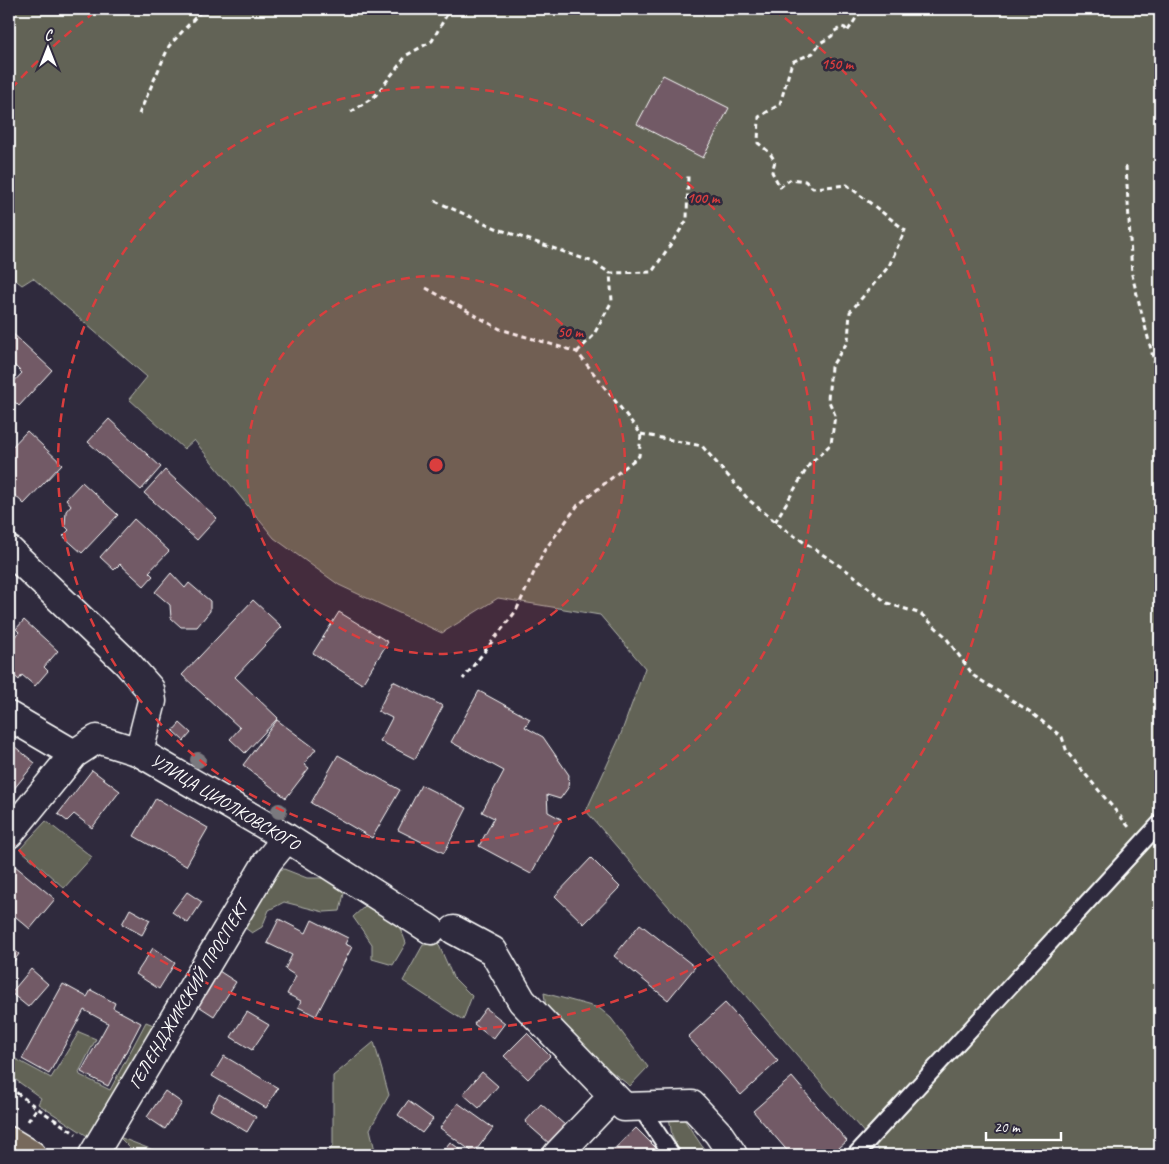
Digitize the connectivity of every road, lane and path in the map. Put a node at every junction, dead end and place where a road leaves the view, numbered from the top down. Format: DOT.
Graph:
graph roads {
  1 [pos="203,9"];
  2 [pos="450,9"];
  3 [pos="862,9"];
  4 [pos="352,112"];
  5 [pos="139,114"];
  6 [pos="1126,166"];
  7 [pos="688,175"];
  8 [pos="436,201"];
  9 [pos="610,273"];
  10 [pos="426,288"];
  11 [pos="577,352"];
  12 [pos="1160,372"];
  13 [pos="641,434"];
  14 [pos="775,522"];
  15 [pos="9,550"];
  16 [pos="463,679"];
  17 [pos="9,716"];
  18 [pos="139,752"];
  19 [pos="74,754"];
  20 [pos="1157,825"];
  21 [pos="9,834"];
  22 [pos="287,838"];
  23 [pos="9,1087"];
  24 [pos="613,1096"];
  25 [pos="640,1107"];
  26 [pos="36,1108"];
  27 [pos="17,1133"];
  28 [pos="95,1151"];
  29 [pos="32,1155"];
  30 [pos="557,1155"];
  31 [pos="672,1155"];
  32 [pos="733,1155"];
  33 [pos="856,1155"];
  1 -- 5 [label="path"];
  2 -- 4 [label="path"];
  3 -- 14 [label="path"];
  6 -- 12 [label="path"];
  7 -- 9 [label="path"];
  8 -- 9 [label="path"];
  9 -- 11 [label="path"];
  10 -- 11 [label="path"];
  11 -- 13 [label="path"];
  13 -- 14 [label="path"];
  13 -- 16 [label="path"];
  14 -- 20 [label="path"];
  15 -- 18 [label="street, УЛИЦА ЦИОЛКОВСКОГО"];
  17 -- 19 [label="street"];
  18 -- 19 [label="street"];
  18 -- 22 [label="street, УЛИЦА ЦИОЛКОВСКОГО"];
  19 -- 21 [label="street"];
  20 -- 33 [label="lane"];
  22 -- 24 [label="street, УЛИЦА ЦИОЛКОВСКОГО"];
  22 -- 28 [label="street, ГЕЛЕНДЖИКСКИЙ ПРОСПЕКТ"];
  23 -- 26 [label="path"];
  24 -- 25 [label="street, УЛИЦА ЦИОЛКОВСКОГО"];
  24 -- 30 [label="street"];
  25 -- 31 [label="lane"];
  25 -- 32 [label="street, УЛИЦА ЦИОЛКОВСКОГО"];
  26 -- 27 [label="path"];
  26 -- 28 [label="path"];
  27 -- 29 [label="main road"];
}
